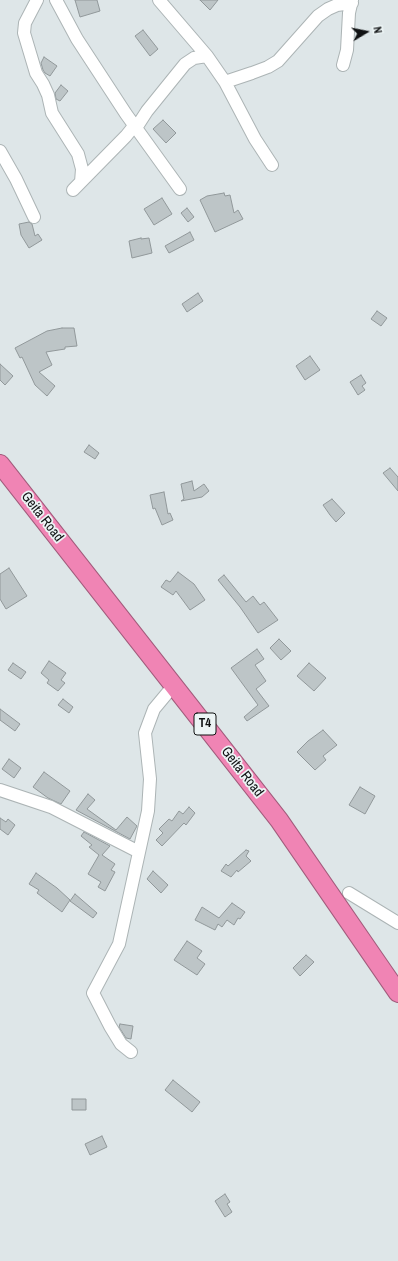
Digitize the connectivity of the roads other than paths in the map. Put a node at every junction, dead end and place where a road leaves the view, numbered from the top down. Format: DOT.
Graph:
graph roads {
  1 [pos="38,0"];
  2 [pos="56,0"];
  3 [pos="159,0"];
  4 [pos="352,1"];
  5 [pos="207,56"];
  6 [pos="343,65"];
  7 [pos="225,82"];
  8 [pos="135,127"];
  9 [pos="0,151"];
  10 [pos="272,164"];
  11 [pos="180,189"];
  12 [pos="34,217"];
  13 [pos="0,464"];
  14 [pos="174,685"];
  15 [pos="0,790"];
  16 [pos="139,852"];
  17 [pos="349,893"];
  18 [pos="398,923"];
  19 [pos="398,993"];
  20 [pos="131,1052"];
  1 -- 8 [label="street"];
  2 -- 8 [label="street"];
  3 -- 5 [label="street"];
  4 -- 6 [label="street"];
  4 -- 7 [label="street"];
  5 -- 7 [label="street"];
  5 -- 8 [label="street"];
  7 -- 10 [label="street"];
  8 -- 11 [label="street"];
  9 -- 12 [label="street"];
  13 -- 14 [label="highway, Geita Road / T4"];
  14 -- 16 [label="street"];
  14 -- 19 [label="highway, Geita Road / T4"];
  15 -- 16 [label="street"];
  16 -- 20 [label="street"];
  17 -- 18 [label="street"];
}
